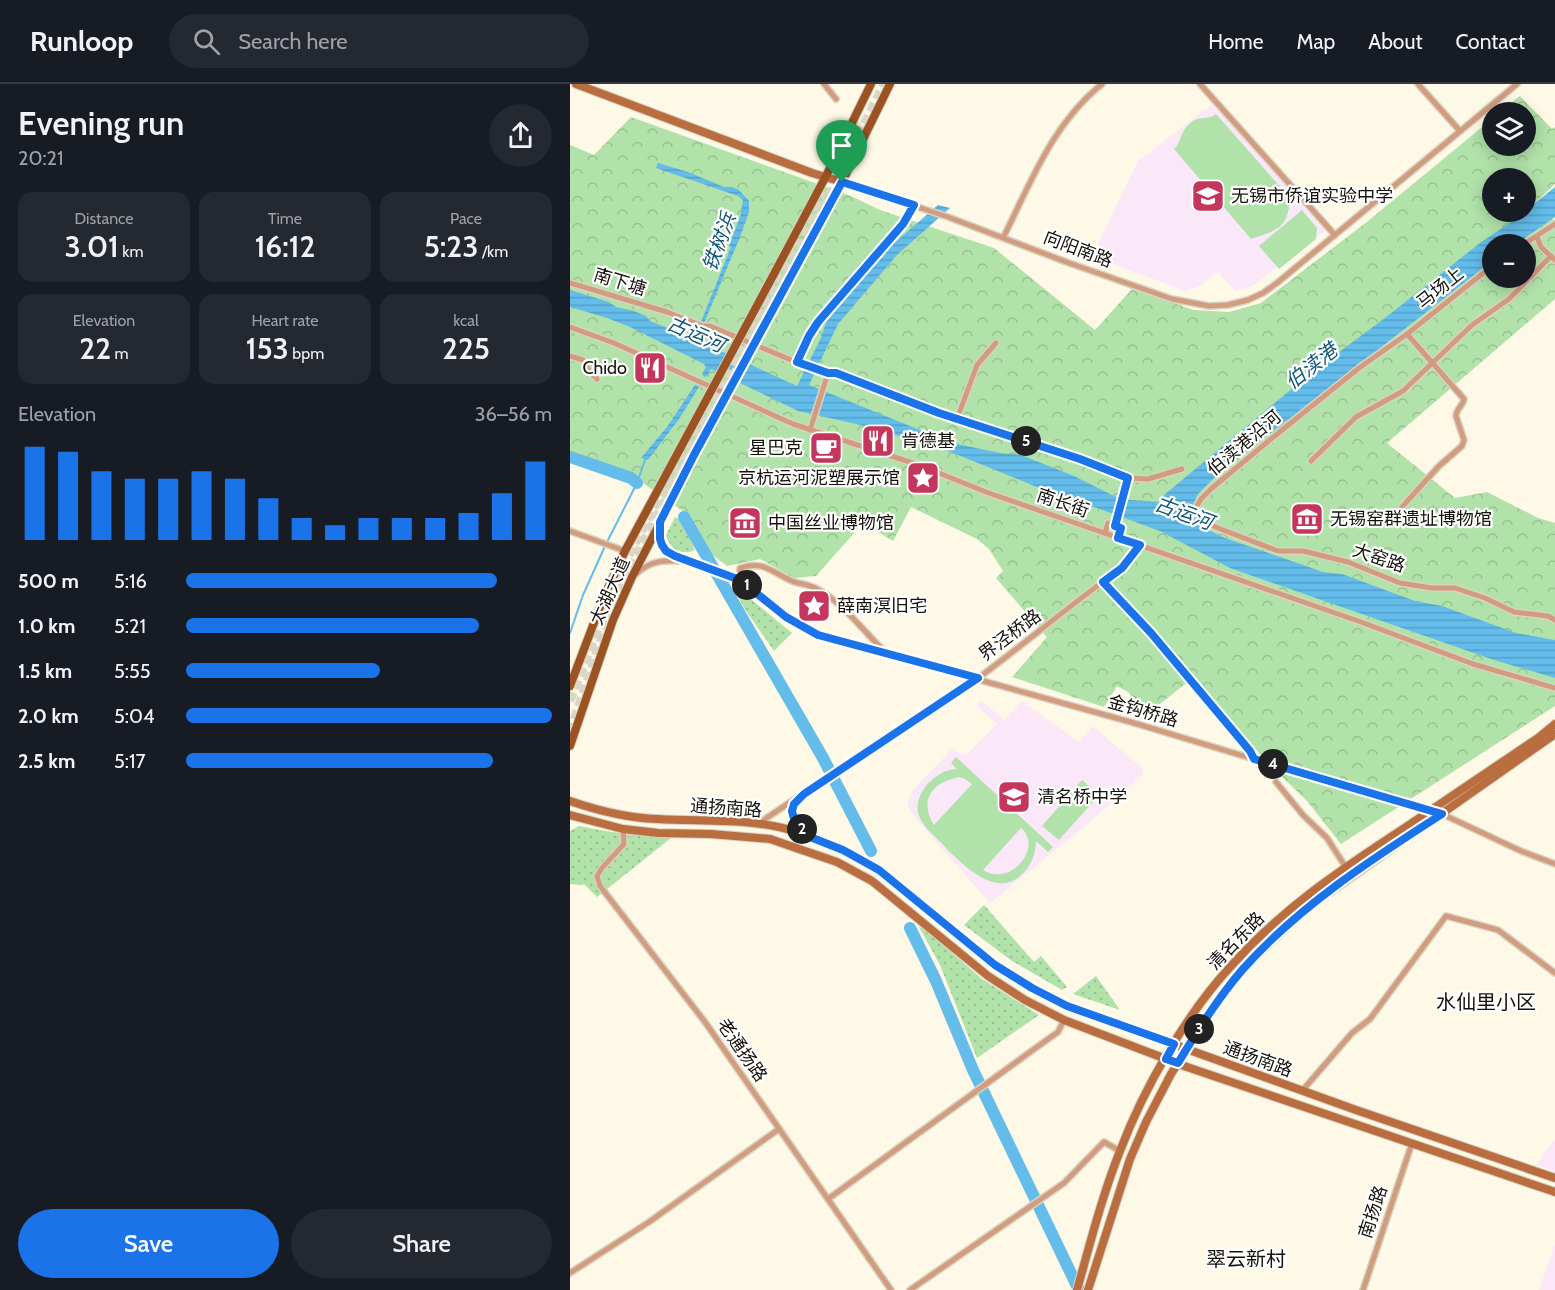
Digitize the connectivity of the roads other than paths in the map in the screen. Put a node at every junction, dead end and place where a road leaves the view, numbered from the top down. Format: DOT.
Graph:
graph roads {
  1 [pos="576,84"];
  2 [pos="824,84"];
  3 [pos="871,84"];
  4 [pos="890,84"];
  5 [pos="1102,84"];
  6 [pos="1200,84"];
  7 [pos="1418,84"];
  8 [pos="1517,84"];
  9 [pos="836,99"];
  10 [pos="1460,131"];
  11 [pos="826,176"];
  12 [pos="842,182"];
  13 [pos="917,206"];
  14 [pos="1555,224"];
  15 [pos="1334,234"];
  16 [pos="1004,236"];
  17 [pos="1537,237"];
  18 [pos="1553,258"];
  19 [pos="1482,274"];
  20 [pos="570,283"];
  21 [pos="570,327"];
  22 [pos="1407,334"];
  23 [pos="996,343"];
  24 [pos="570,356"];
  25 [pos="1433,362"];
  26 [pos="800,364"];
  27 [pos="828,373"];
  28 [pos="597,379"];
  29 [pos="957,419"];
  30 [pos="810,430"];
  31 [pos="1311,461"];
  32 [pos="1182,469"];
  33 [pos="1128,478"];
  34 [pos="1401,508"];
  35 [pos="1197,515"];
  36 [pos="660,522"];
  37 [pos="1115,526"];
  38 [pos="570,531"];
  39 [pos="1105,533"];
  40 [pos="1118,538"];
  41 [pos="1140,545"];
  42 [pos="625,551"];
  43 [pos="694,562"];
  44 [pos="632,578"];
  45 [pos="740,580"];
  46 [pos="1103,582"];
  47 [pos="1555,620"];
  48 [pos="882,654"];
  49 [pos="978,678"];
  50 [pos="570,686"];
  51 [pos="1555,688"];
  52 [pos="1555,724"];
  53 [pos="1555,734"];
  54 [pos="570,746"];
  55 [pos="1254,759"];
  56 [pos="1276,782"];
  57 [pos="804,794"];
  58 [pos="570,801"];
  59 [pos="1430,810"];
  60 [pos="1442,814"];
  61 [pos="570,815"];
  62 [pos="757,824"];
  63 [pos="623,829"];
  64 [pos="810,837"];
  65 [pos="1555,864"];
  66 [pos="1345,866"];
  67 [pos="1555,973"];
  68 [pos="1064,1020"];
  69 [pos="1174,1044"];
  70 [pos="1187,1048"];
  71 [pos="1166,1059"];
  72 [pos="1178,1063"];
  73 [pos="1302,1091"];
  74 [pos="779,1129"];
  75 [pos="1412,1143"];
  76 [pos="1120,1151"];
  77 [pos="1555,1178"];
  78 [pos="1555,1192"];
  79 [pos="828,1199"];
  80 [pos="570,1273"];
  81 [pos="891,1290"];
  82 [pos="910,1290"];
  83 [pos="1077,1290"];
  84 [pos="1088,1290"];
  85 [pos="1364,1290"];
  1 -- 11 [label="main road, 向阳南路"];
  2 -- 9 [label="street"];
  3 -- 11 [label="main road"];
  4 -- 12 [label="main road"];
  5 -- 16 [label="street"];
  6 -- 15 [label="street"];
  7 -- 10 [label="street"];
  8 -- 10 [label="street, 向阳南路"];
  10 -- 15 [label="street, 向阳南路"];
  11 -- 12 [label="main road, 向阳南路"];
  11 -- 42 [label="main road, 太湖大道, bridge"];
  12 -- 13 [label="street, 向阳南路"];
  12 -- 36 [label="main road, 太湖大道, bridge"];
  13 -- 16 [label="street, 向阳南路"];
  13 -- 26 [label="street"];
  14 -- 17 [label="street"];
  15 -- 16 [label="street, 向阳南路"];
  17 -- 18 [label="street"];
  18 -- 25 [label="street"];
  19 -- 22 [label="street, 马场上"];
  20 -- 26 [label="street, 南下塘"];
  21 -- 30 [label="street, 南长街"];
  22 -- 25 [label="street"];
  22 -- 35 [label="street, 伯渎港沿河"];
  23 -- 29 [label="street"];
  24 -- 28 [label="street"];
  25 -- 31 [label="street"];
  25 -- 34 [label="street"];
  26 -- 27 [label="street"];
  27 -- 29 [label="street"];
  27 -- 30 [label="street"];
  29 -- 33 [label="street"];
  30 -- 39 [label="street, 南长街"];
  32 -- 33 [label="street"];
  33 -- 37 [label="street"];
  35 -- 47 [label="street, 大窑路"];
  36 -- 43 [label="street, 金钩桥路"];
  36 -- 44 [label="main road, 太湖大道"];
  37 -- 39 [label="street"];
  37 -- 40 [label="street"];
  38 -- 42 [label="street"];
  39 -- 40 [label="street, 南长街"];
  40 -- 41 [label="street, 南长街"];
  41 -- 46 [label="street, 界泾桥路"];
  41 -- 51 [label="street, 南长街"];
  42 -- 50 [label="main road, 太湖大道"];
  43 -- 44 [label="street"];
  43 -- 45 [label="street, 金钩桥路"];
  44 -- 54 [label="main road, 太湖大道"];
  45 -- 48 [label="street, 金钩桥路"];
  45 -- 48 [label="street"];
  46 -- 49 [label="street, 界泾桥路"];
  46 -- 55 [label="street"];
  48 -- 49 [label="street, 金钩桥路"];
  49 -- 55 [label="street, 金钩桥路"];
  49 -- 57 [label="street, 界泾桥路"];
  52 -- 59 [label="main road, 清名东路"];
  53 -- 60 [label="main road, 清名东路"];
  55 -- 59 [label="street, 金钩桥路"];
  56 -- 66 [label="street"];
  57 -- 62 [label="street, 界泾桥路"];
  57 -- 64 [label="street"];
  58 -- 62 [label="main road, 通扬南路"];
  59 -- 60 [label="street, 金钩桥路"];
  59 -- 66 [label="main road, 清名东路"];
  60 -- 65 [label="street, 金钩桥路"];
  60 -- 70 [label="main road, 清名东路"];
  61 -- 63 [label="main road, 通扬南路"];
  62 -- 64 [label="main road, 通扬南路"];
  63 -- 68 [label="main road, 通扬南路"];
  63 -- 74 [label="street, 老通扬路"];
  64 -- 69 [label="main road, 通扬南路"];
  66 -- 69 [label="main road, 清名东路"];
  67 -- 73 [label="street"];
  68 -- 71 [label="main road, 通扬南路"];
  68 -- 79 [label="street"];
  69 -- 70 [label="main road, 通扬南路"];
  69 -- 71 [label="main road, 清名东路"];
  70 -- 72 [label="main road, 清名东路"];
  70 -- 73 [label="main road, 通扬南路"];
  71 -- 72 [label="main road, 通扬南路"];
  71 -- 76 [label="main road, 清名东路"];
  72 -- 75 [label="main road, 通扬南路"];
  72 -- 84 [label="main road, 清名东路"];
  73 -- 77 [label="main road, 通扬南路"];
  74 -- 79 [label="street, 老通扬路"];
  74 -- 80 [label="street"];
  75 -- 78 [label="main road, 通扬南路"];
  75 -- 85 [label="street, 南扬路"];
  76 -- 82 [label="street"];
  76 -- 83 [label="main road, 清名东路"];
  79 -- 81 [label="street, 老通扬路"];
}
